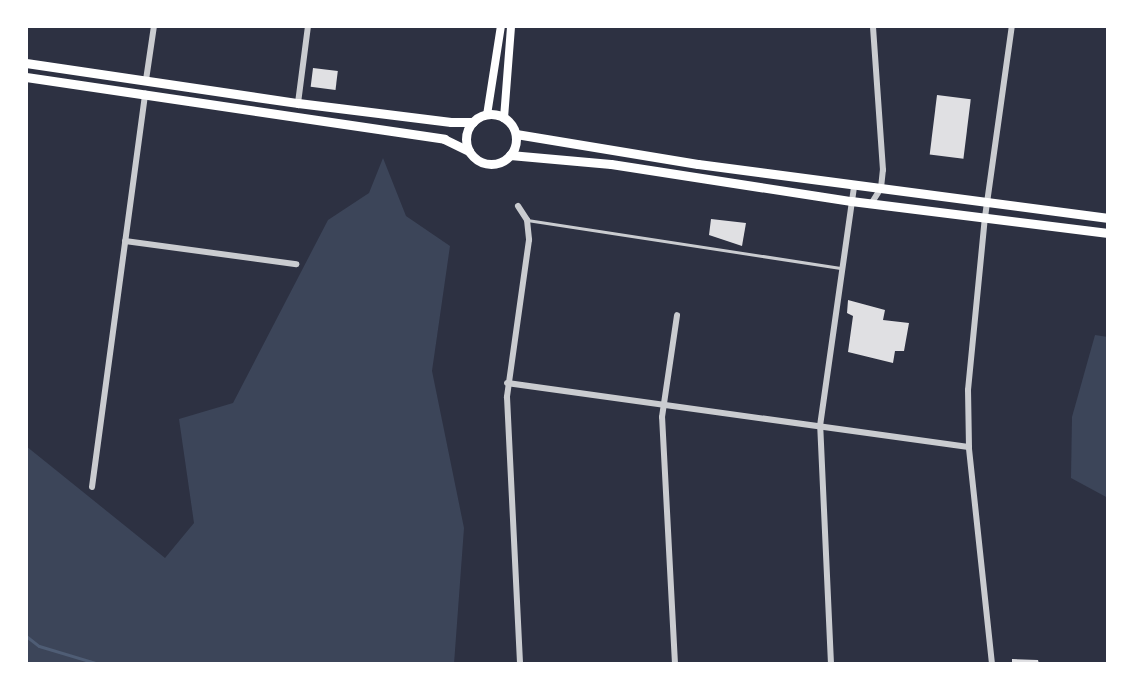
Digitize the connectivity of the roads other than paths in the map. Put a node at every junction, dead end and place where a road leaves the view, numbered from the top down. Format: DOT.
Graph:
graph roads {
  1 [pos="154,26"];
  2 [pos="308,26"];
  3 [pos="501,26"];
  4 [pos="511,26"];
  5 [pos="873,26"];
  6 [pos="1012,26"];
  7 [pos="26,63"];
  8 [pos="26,77"];
  9 [pos="146,80"];
  10 [pos="145,94"];
  11 [pos="298,103"];
  12 [pos="487,115"];
  13 [pos="504,118"];
  14 [pos="473,122"];
  15 [pos="516,134"];
  16 [pos="469,151"];
  17 [pos="510,155"];
  18 [pos="698,164"];
  19 [pos="696,177"];
  20 [pos="854,186"];
  21 [pos="881,188"];
  22 [pos="851,201"];
  23 [pos="988,202"];
  24 [pos="871,204"];
  25 [pos="518,206"];
  26 [pos="985,217"];
  27 [pos="1108,218"];
  28 [pos="527,220"];
  29 [pos="1108,233"];
  30 [pos="125,241"];
  31 [pos="296,264"];
  32 [pos="840,268"];
  33 [pos="677,315"];
  34 [pos="507,383"];
  35 [pos="663,405"];
  36 [pos="820,426"];
  37 [pos="969,447"];
  38 [pos="92,487"];
  39 [pos="520,664"];
  40 [pos="675,664"];
  41 [pos="831,664"];
  42 [pos="992,664"];
  1 -- 9 [label="street"];
  2 -- 11 [label="street"];
  3 -- 12 [label="main road"];
  4 -- 13 [label="main road"];
  5 -- 21 [label="street"];
  6 -- 23 [label="street"];
  7 -- 9 [label="main road"];
  8 -- 10 [label="main road"];
  9 -- 11 [label="main road"];
  10 -- 16 [label="main road"];
  10 -- 30 [label="street"];
  11 -- 14 [label="main road"];
  12 -- 13 [label="main road"];
  12 -- 14 [label="main road"];
  13 -- 15 [label="main road"];
  14 -- 16 [label="main road"];
  15 -- 17 [label="main road"];
  15 -- 18 [label="main road"];
  16 -- 17 [label="main road"];
  17 -- 19 [label="main road"];
  18 -- 19 [label="street"];
  18 -- 20 [label="main road"];
  19 -- 22 [label="main road"];
  20 -- 21 [label="main road"];
  20 -- 22 [label="street"];
  21 -- 23 [label="main road"];
  21 -- 24 [label="street"];
  22 -- 24 [label="main road"];
  22 -- 32 [label="street"];
  23 -- 26 [label="street"];
  23 -- 27 [label="main road"];
  24 -- 26 [label="main road"];
  25 -- 28 [label="street"];
  26 -- 29 [label="main road"];
  26 -- 37 [label="street"];
  28 -- 32 [label="lane"];
  28 -- 34 [label="street"];
  30 -- 31 [label="street"];
  30 -- 38 [label="street"];
  32 -- 36 [label="street"];
  33 -- 35 [label="street"];
  34 -- 35 [label="street"];
  34 -- 39 [label="street"];
  35 -- 36 [label="street"];
  35 -- 40 [label="street"];
  36 -- 37 [label="street"];
  36 -- 41 [label="street"];
  37 -- 42 [label="street"];
}
